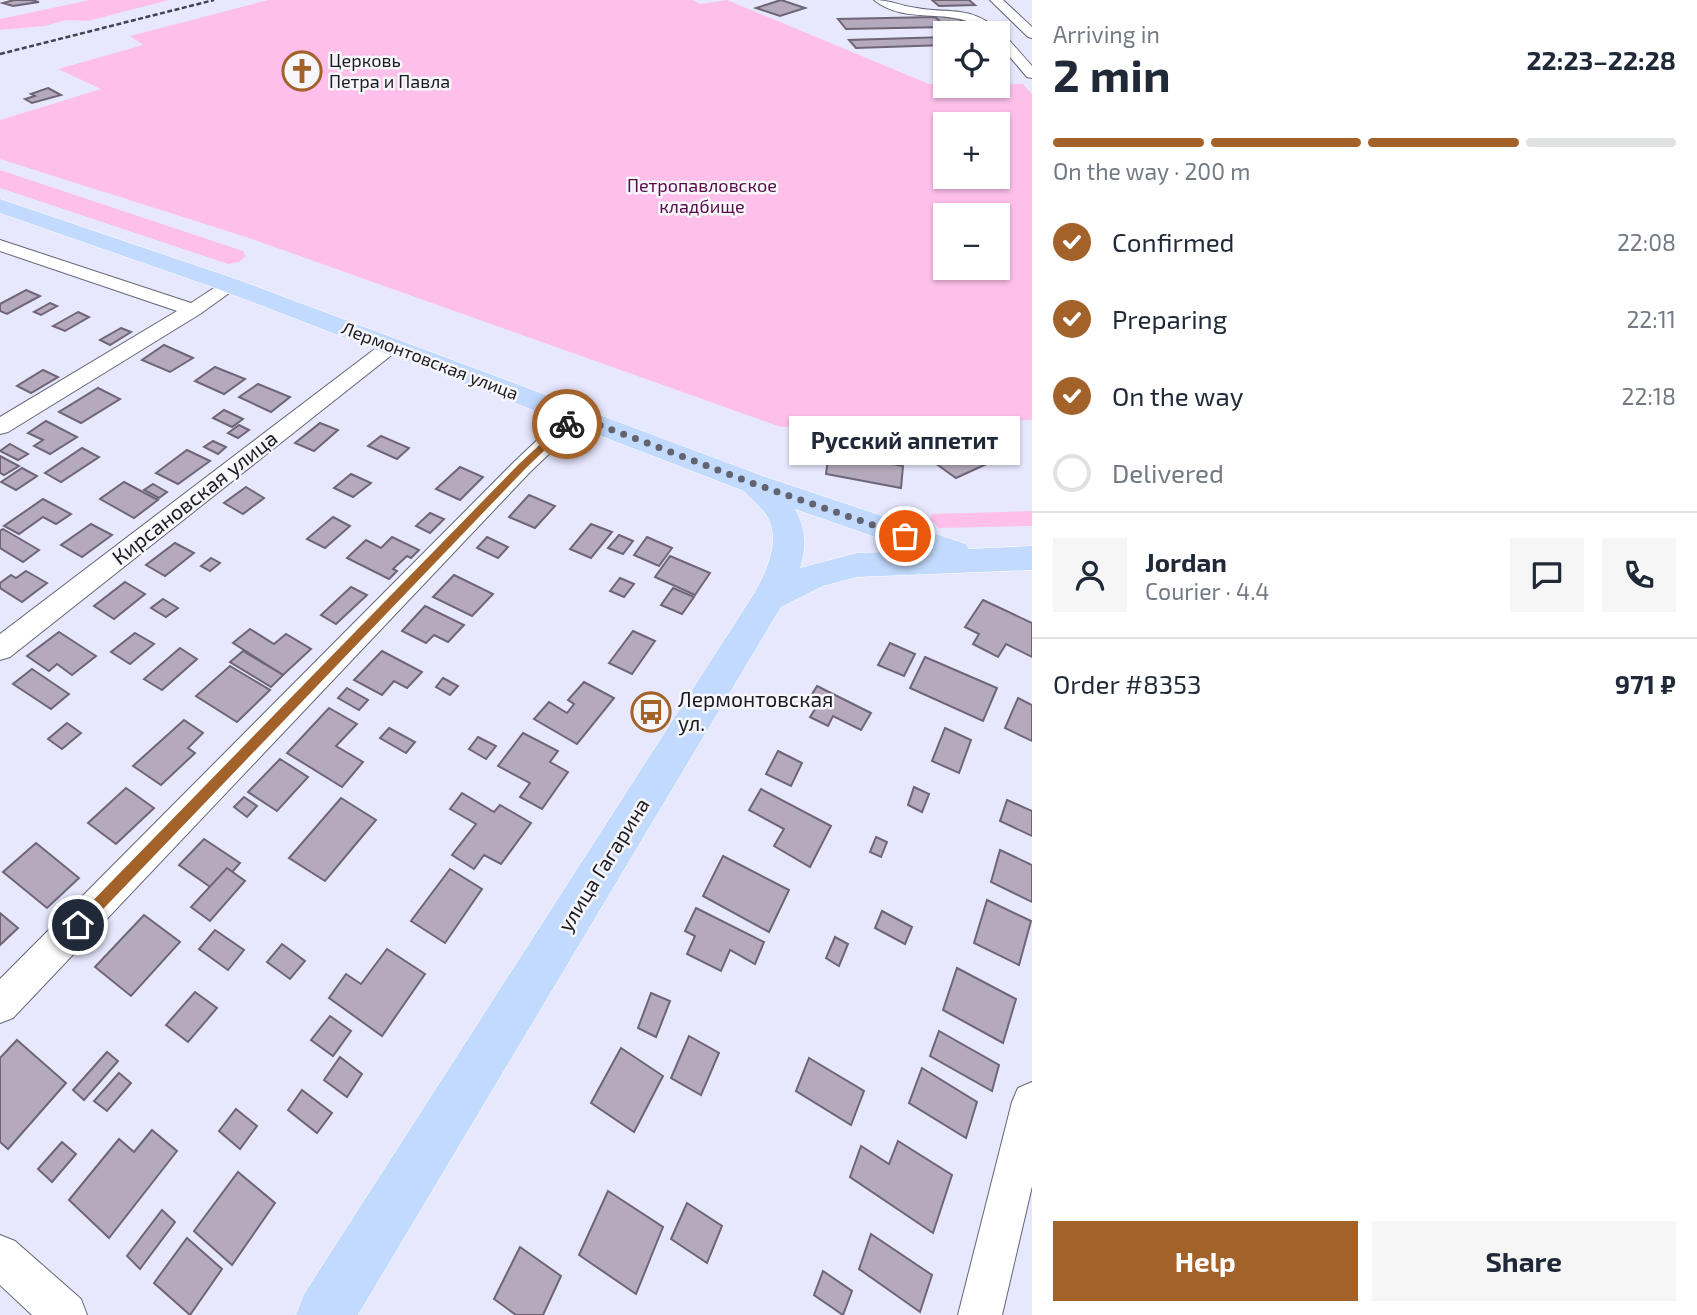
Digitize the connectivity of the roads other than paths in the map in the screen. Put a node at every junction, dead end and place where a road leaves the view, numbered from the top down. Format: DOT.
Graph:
graph roads {
  1 [pos="880,0"];
  2 [pos="996,0"];
  3 [pos="981,21"];
  4 [pos="1032,34"];
  5 [pos="1010,50"];
  6 [pos="1032,74"];
  7 [pos="0,206"];
  8 [pos="0,245"];
  9 [pos="230,286"];
  10 [pos="193,310"];
  11 [pos="391,346"];
  12 [pos="576,416"];
  13 [pos="0,427"];
  14 [pos="752,483"];
  15 [pos="1032,558"];
  16 [pos="978,560"];
  17 [pos="769,598"];
  18 [pos="0,649"];
  19 [pos="0,1005"];
  20 [pos="1032,1102"];
  21 [pos="0,1256"];
  22 [pos="65,1315"];
  23 [pos="325,1315"];
  24 [pos="980,1315"];
  1 -- 3 [label="street"];
  2 -- 4 [label="street"];
  5 -- 6 [label="street"];
  7 -- 9 [label="main road, Лермонтовская улица"];
  8 -- 10 [label="street"];
  9 -- 10 [label="street"];
  9 -- 11 [label="main road, Лермонтовская улица"];
  10 -- 13 [label="street"];
  11 -- 12 [label="main road, Лермонтовская улица"];
  11 -- 18 [label="street, Кирсановская улица"];
  12 -- 14 [label="main road, Лермонтовская улица"];
  12 -- 19 [label="street"];
  14 -- 16 [label="main road, Лермонтовская улица"];
  14 -- 17 [label="main road, улица Гагарина"];
  15 -- 16 [label="main road"];
  16 -- 17 [label="main road"];
  17 -- 23 [label="main road, улица Гагарина"];
  20 -- 24 [label="street"];
  21 -- 22 [label="street"];
}
